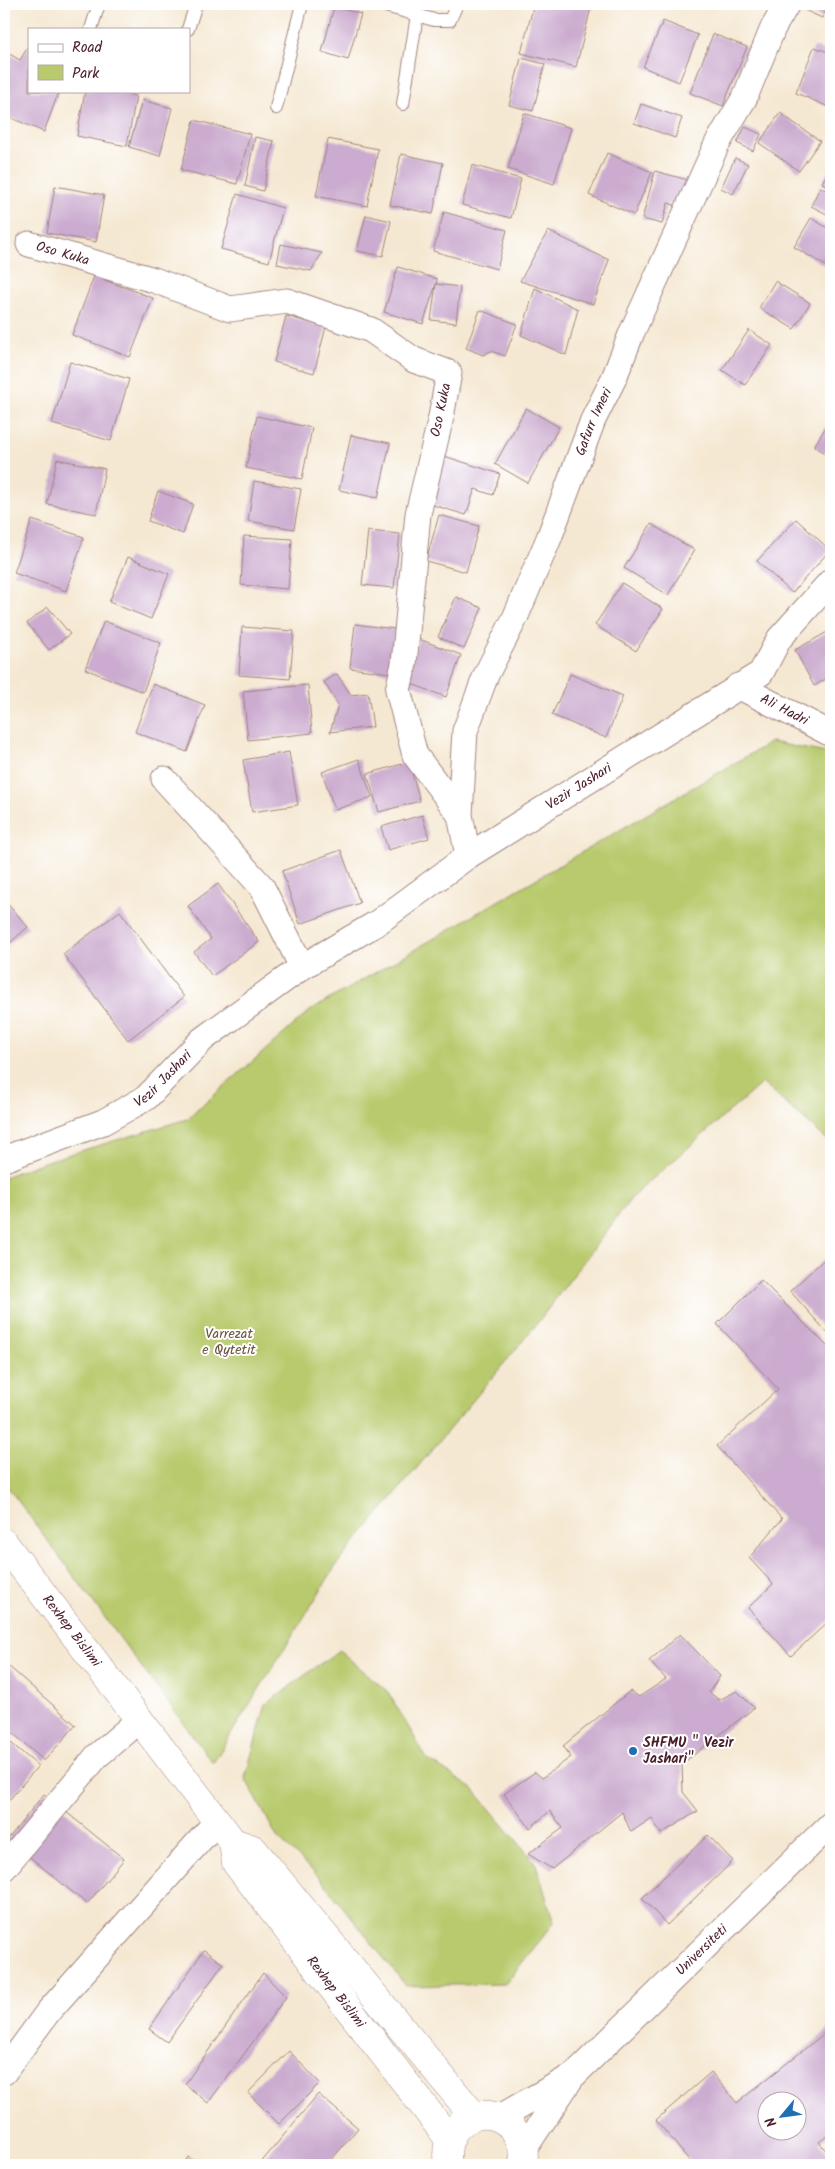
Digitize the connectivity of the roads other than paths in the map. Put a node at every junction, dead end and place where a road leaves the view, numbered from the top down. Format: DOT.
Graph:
graph roads {
  1 [pos="99,4"];
  2 [pos="196,4"];
  3 [pos="302,4"];
  4 [pos="379,4"];
  5 [pos="457,4"];
  6 [pos="787,4"];
  7 [pos="417,15"];
  8 [pos="773,16"];
  9 [pos="91,28"];
  10 [pos="188,28"];
  11 [pos="402,104"];
  12 [pos="276,108"];
  13 [pos="29,244"];
  14 [pos="831,581"];
  15 [pos="738,686"];
  16 [pos="831,734"];
  17 [pos="164,779"];
  18 [pos="460,815"];
  19 [pos="468,856"];
  20 [pos="302,966"];
  21 [pos="4,1159"];
  22 [pos="4,1543"];
  23 [pos="140,1719"];
  24 [pos="217,1820"];
  25 [pos="831,1824"];
  26 [pos="234,1842"];
  27 [pos="4,1868"];
  28 [pos="4,2072"];
  29 [pos="572,2077"];
  30 [pos="474,2116"];
  31 [pos="500,2117"];
  32 [pos="449,2152"];
  33 [pos="524,2160"];
  1 -- 9 [label="lane"];
  2 -- 10 [label="lane"];
  3 -- 12 [label="lane"];
  4 -- 7 [label="lane"];
  5 -- 7 [label="lane"];
  6 -- 8 [label="street, Gafurr Imeri"];
  7 -- 11 [label="lane"];
  8 -- 18 [label="street, Gafurr Imeri"];
  13 -- 18 [label="street, Oso Kuka"];
  14 -- 15 [label="street, Vezir Jashari"];
  15 -- 16 [label="street, Ali Hadri"];
  15 -- 19 [label="street, Vezir Jashari"];
  17 -- 20 [label="street"];
  18 -- 19 [label="street, Gafurr Imeri"];
  19 -- 20 [label="street, Vezir Jashari"];
  20 -- 21 [label="street, Vezir Jashari"];
  22 -- 23 [label="main road, Rexhep Bislimi"];
  23 -- 24 [label="main road, Rexhep Bislimi"];
  23 -- 27 [label="street"];
  24 -- 26 [label="main road, Rexhep Bislimi"];
  24 -- 28 [label="street"];
  25 -- 29 [label="street, Universiteti"];
  26 -- 30 [label="main road, Rexhep Bislimi"];
  26 -- 32 [label="main road, Rexhep Bislimi"];
  29 -- 31 [label="street, Universiteti"];
  29 -- 33 [label="street, Universiteti"];
  30 -- 31 [label="main road"];
  30 -- 32 [label="main road, Rexhep Bislimi"];
  31 -- 33 [label="main road"];
}
